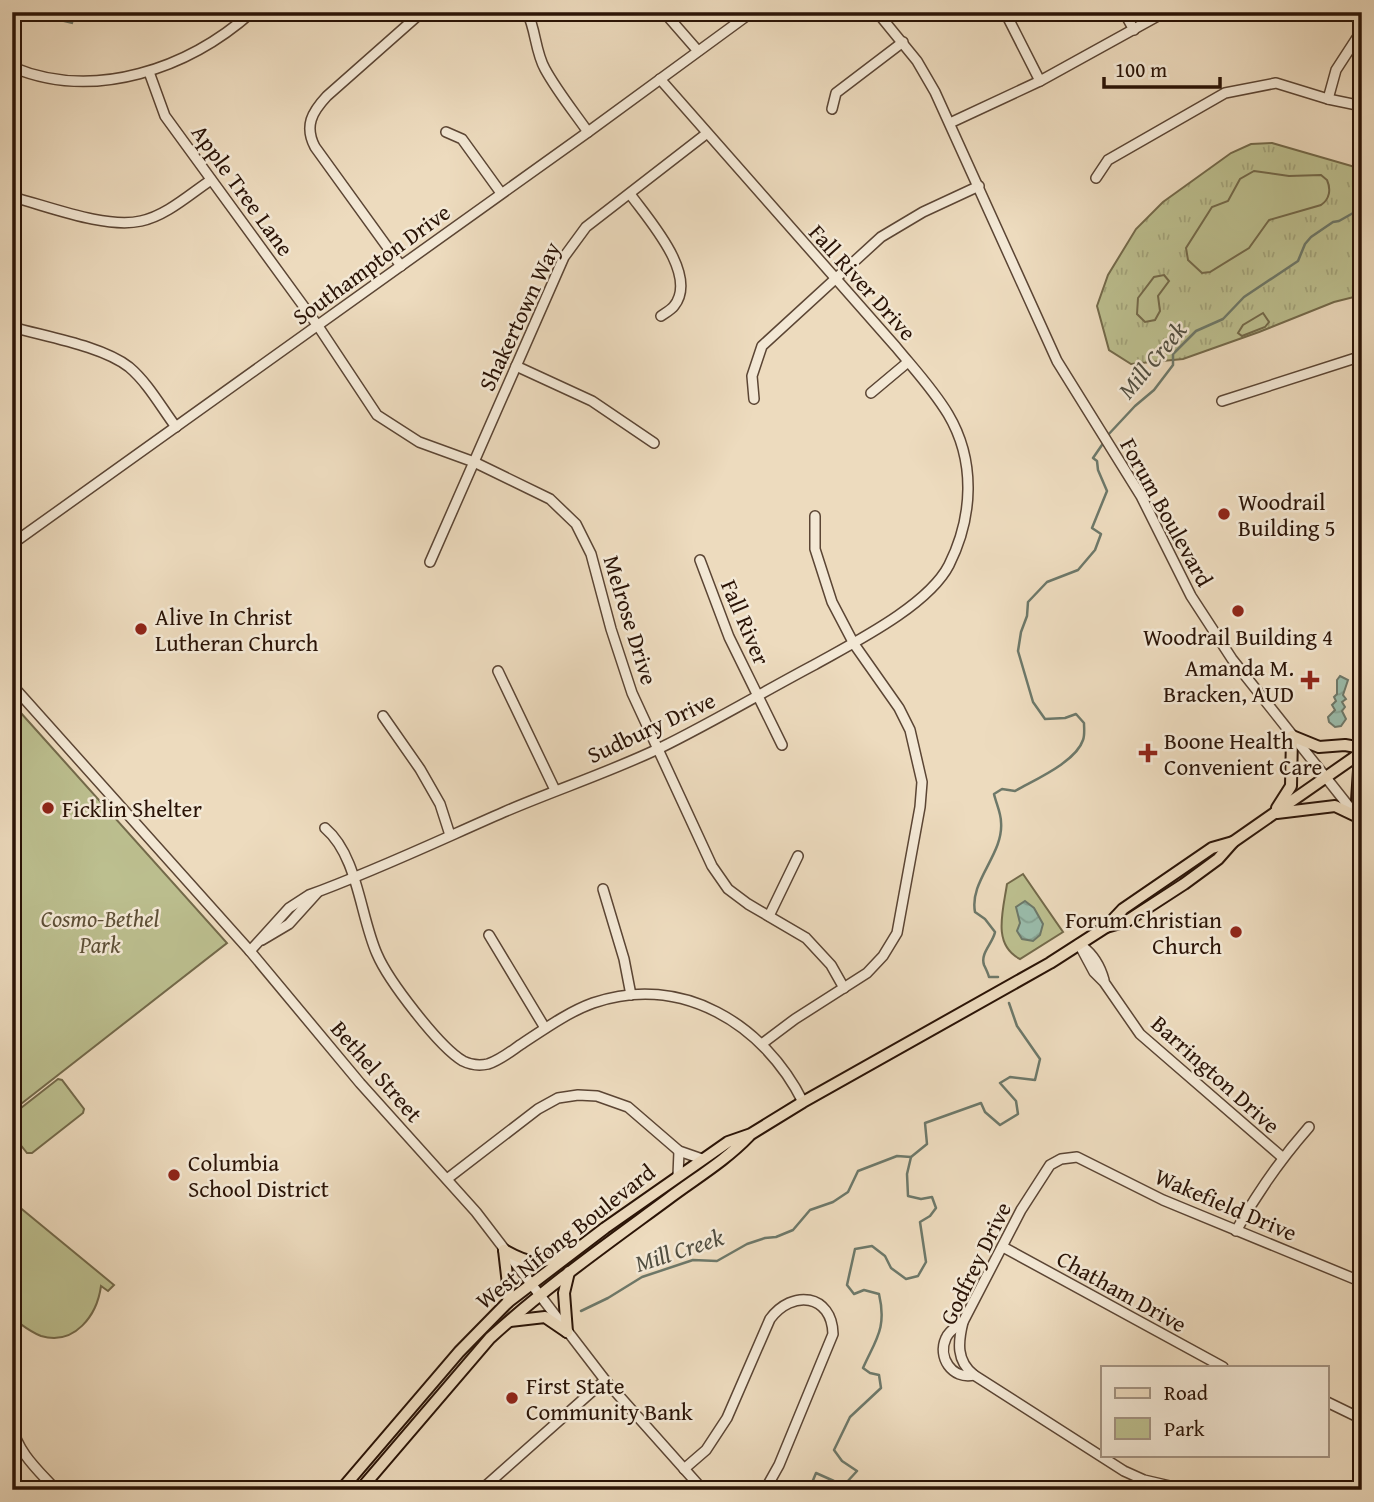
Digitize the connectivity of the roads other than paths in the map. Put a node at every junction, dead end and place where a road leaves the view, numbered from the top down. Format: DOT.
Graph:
graph roads {
  1 [pos="252,12"];
  2 [pos="422,12"];
  3 [pos="527,12"];
  4 [pos="664,12"];
  5 [pos="752,12"];
  6 [pos="877,12"];
  7 [pos="1005,12"];
  8 [pos="1124,12"];
  9 [pos="1165,12"];
  10 [pos="1134,30"];
  11 [pos="1362,30"];
  12 [pos="903,42"];
  13 [pos="698,51"];
  14 [pos="12,66"];
  15 [pos="149,72"];
  16 [pos="660,79"];
  17 [pos="1040,82"];
  18 [pos="1328,99"];
  19 [pos="1362,106"];
  20 [pos="832,109"];
  21 [pos="950,122"];
  22 [pos="446,132"];
  23 [pos="588,132"];
  24 [pos="706,134"];
  25 [pos="1096,178"];
  26 [pos="211,180"];
  27 [pos="979,186"];
  28 [pos="501,193"];
  29 [pos="630,194"];
  30 [pos="12,197"];
  31 [pos="401,266"];
  32 [pos="835,279"];
  33 [pos="661,316"];
  34 [pos="318,326"];
  35 [pos="12,327"];
  36 [pos="1362,356"];
  37 [pos="908,362"];
  38 [pos="516,366"];
  39 [pos="872,393"];
  40 [pos="754,399"];
  41 [pos="1222,401"];
  42 [pos="176,427"];
  43 [pos="654,443"];
  44 [pos="474,462"];
  45 [pos="815,516"];
  46 [pos="960,540"];
  47 [pos="12,544"];
  48 [pos="700,560"];
  49 [pos="430,562"];
  50 [pos="854,644"];
  51 [pos="498,671"];
  52 [pos="12,685"];
  53 [pos="757,697"];
  54 [pos="383,716"];
  55 [pos="1292,736"];
  56 [pos="782,745"];
  57 [pos="659,748"];
  58 [pos="1362,750"];
  59 [pos="1362,761"];
  60 [pos="1327,777"];
  61 [pos="555,790"];
  62 [pos="1274,813"];
  63 [pos="1359,819"];
  64 [pos="325,828"];
  65 [pos="450,835"];
  66 [pos="1233,842"];
  67 [pos="799,856"];
  68 [pos="1177,872"];
  69 [pos="353,877"];
  70 [pos="603,889"];
  71 [pos="1148,908"];
  72 [pos="769,916"];
  73 [pos="1106,927"];
  74 [pos="489,935"];
  75 [pos="1079,944"];
  76 [pos="250,951"];
  77 [pos="844,988"];
  78 [pos="631,995"];
  79 [pos="545,1028"];
  80 [pos="763,1043"];
  81 [pos="803,1102"];
  82 [pos="1309,1127"];
  83 [pos="751,1134"];
  84 [pos="679,1151"];
  85 [pos="1077,1157"];
  86 [pos="1282,1157"];
  87 [pos="702,1158"];
  88 [pos="678,1176"];
  89 [pos="447,1180"];
  90 [pos="605,1228"];
  91 [pos="1236,1231"];
  92 [pos="1003,1247"];
  93 [pos="505,1250"];
  94 [pos="569,1272"];
  95 [pos="1362,1282"];
  96 [pos="531,1285"];
  97 [pos="538,1295"];
  98 [pos="508,1302"];
  99 [pos="507,1322"];
  100 [pos="963,1322"];
  101 [pos="567,1332"];
  102 [pos="1221,1366"];
  103 [pos="974,1375"];
  104 [pos="605,1380"];
  105 [pos="1328,1402"];
  106 [pos="1362,1419"];
  107 [pos="12,1426"];
  108 [pos="384,1439"];
  109 [pos="684,1469"];
  110 [pos="56,1490"];
  111 [pos="341,1490"];
  112 [pos="351,1490"];
  113 [pos="360,1490"];
  114 [pos="481,1490"];
  115 [pos="702,1490"];
  116 [pos="765,1490"];
  117 [pos="1187,1490"];
  1 -- 15 [label="street"];
  2 -- 31 [label="street"];
  3 -- 23 [label="street"];
  4 -- 13 [label="street"];
  5 -- 13 [label="street, Southampton Drive"];
  6 -- 12 [label="street, Forum Boulevard"];
  7 -- 17 [label="street"];
  8 -- 10 [label="street"];
  9 -- 10 [label="street"];
  10 -- 17 [label="street"];
  11 -- 18 [label="street"];
  12 -- 20 [label="street"];
  12 -- 21 [label="street, Forum Boulevard"];
  13 -- 16 [label="street, Southampton Drive"];
  14 -- 15 [label="street"];
  15 -- 26 [label="street, Apple Tree Lane"];
  16 -- 23 [label="street, Southampton Drive"];
  16 -- 24 [label="street, Fall River Drive"];
  17 -- 21 [label="street"];
  18 -- 19 [label="street"];
  18 -- 25 [label="street"];
  21 -- 27 [label="street, Forum Boulevard"];
  22 -- 28 [label="street"];
  23 -- 28 [label="street, Southampton Drive"];
  24 -- 29 [label="street, Shakertown Way"];
  24 -- 32 [label="street, Fall River Drive"];
  26 -- 30 [label="street"];
  26 -- 34 [label="street, Apple Tree Lane"];
  27 -- 32 [label="street"];
  27 -- 55 [label="street, Forum Boulevard"];
  28 -- 31 [label="street, Southampton Drive"];
  29 -- 33 [label="street"];
  29 -- 38 [label="street, Shakertown Way"];
  31 -- 34 [label="street, Southampton Drive"];
  32 -- 37 [label="street, Fall River Drive"];
  32 -- 40 [label="street"];
  34 -- 42 [label="street, Southampton Drive"];
  34 -- 44 [label="street, Melrose Drive"];
  35 -- 42 [label="street"];
  36 -- 41 [label="street"];
  37 -- 39 [label="street"];
  37 -- 46 [label="street, Fall River Drive"];
  38 -- 43 [label="street"];
  38 -- 44 [label="street, Shakertown Way"];
  42 -- 47 [label="street, Southampton Drive"];
  44 -- 49 [label="street, Shakertown Way"];
  44 -- 57 [label="street, Melrose Drive"];
  45 -- 50 [label="street"];
  46 -- 50 [label="street, Sudbury Drive"];
  48 -- 53 [label="street, Fall River"];
  50 -- 53 [label="street, Sudbury Drive"];
  50 -- 77 [label="street"];
  51 -- 61 [label="street"];
  52 -- 76 [label="street, Bethel Street"];
  53 -- 56 [label="street, Fall River"];
  53 -- 57 [label="street, Sudbury Drive"];
  54 -- 65 [label="street"];
  55 -- 58 [label="main road"];
  55 -- 60 [label="street, Forum Boulevard"];
  55 -- 62 [label="main road"];
  57 -- 61 [label="street, Sudbury Drive"];
  57 -- 72 [label="street, Melrose Drive"];
  58 -- 60 [label="main road, West Nifong Boulevard"];
  59 -- 63 [label="main road"];
  60 -- 62 [label="main road, West Nifong Boulevard"];
  60 -- 63 [label="street, Forum Boulevard"];
  61 -- 65 [label="street, Sudbury Drive"];
  62 -- 63 [label="main road"];
  62 -- 66 [label="main road, West Nifong Boulevard"];
  64 -- 69 [label="street"];
  65 -- 69 [label="street, Sudbury Drive"];
  66 -- 68 [label="main road, West Nifong Boulevard"];
  66 -- 71 [label="main road, West Nifong Boulevard"];
  67 -- 72 [label="street"];
  68 -- 71 [label="main road"];
  68 -- 73 [label="main road, West Nifong Boulevard"];
  69 -- 76 [label="street, Sudbury Drive"];
  69 -- 79 [label="street"];
  70 -- 78 [label="street"];
  71 -- 73 [label="main road, West Nifong Boulevard"];
  72 -- 77 [label="street, Melrose Drive"];
  73 -- 75 [label="main road, West Nifong Boulevard"];
  74 -- 79 [label="street"];
  75 -- 81 [label="main road, West Nifong Boulevard"];
  75 -- 86 [label="street, Barrington Drive"];
  76 -- 89 [label="street, Bethel Street"];
  77 -- 80 [label="street"];
  78 -- 79 [label="street"];
  78 -- 80 [label="street"];
  80 -- 81 [label="street"];
  81 -- 83 [label="main road, West Nifong Boulevard"];
  82 -- 86 [label="street"];
  83 -- 87 [label="main road, West Nifong Boulevard"];
  83 -- 94 [label="main road, West Nifong Boulevard"];
  84 -- 87 [label="street"];
  84 -- 88 [label="street"];
  84 -- 89 [label="street"];
  85 -- 91 [label="street, Wakefield Drive"];
  85 -- 92 [label="street, Godfrey Drive"];
  86 -- 91 [label="street"];
  87 -- 88 [label="main road, West Nifong Boulevard"];
  88 -- 90 [label="main road, West Nifong Boulevard"];
  89 -- 93 [label="street, Bethel Street"];
  90 -- 93 [label="main road"];
  90 -- 96 [label="main road, West Nifong Boulevard"];
  91 -- 95 [label="street, Wakefield Drive"];
  92 -- 100 [label="street, Godfrey Drive"];
  92 -- 102 [label="street, Chatham Drive"];
  93 -- 96 [label="street, Bethel Street"];
  93 -- 98 [label="main road"];
  94 -- 97 [label="main road, West Nifong Boulevard"];
  94 -- 101 [label="main road"];
  96 -- 97 [label="street, Bethel Street"];
  96 -- 98 [label="main road, West Nifong Boulevard"];
  97 -- 99 [label="main road, West Nifong Boulevard"];
  97 -- 101 [label="street, Bethel Street"];
  98 -- 108 [label="main road, West Nifong Boulevard"];
  99 -- 101 [label="main road"];
  99 -- 113 [label="main road, West Nifong Boulevard"];
  100 -- 103 [label="street, Godfrey Drive"];
  100 -- 103 [label="street"];
  101 -- 104 [label="street, Bethel Street"];
  103 -- 117 [label="street"];
  104 -- 109 [label="street, Bethel Street"];
  104 -- 114 [label="street"];
  105 -- 106 [label="street"];
  107 -- 110 [label="street"];
  108 -- 111 [label="main road, West Nifong Boulevard"];
  108 -- 112 [label="main road"];
  109 -- 115 [label="street, Bethel Street"];
  109 -- 116 [label="street"];
}
